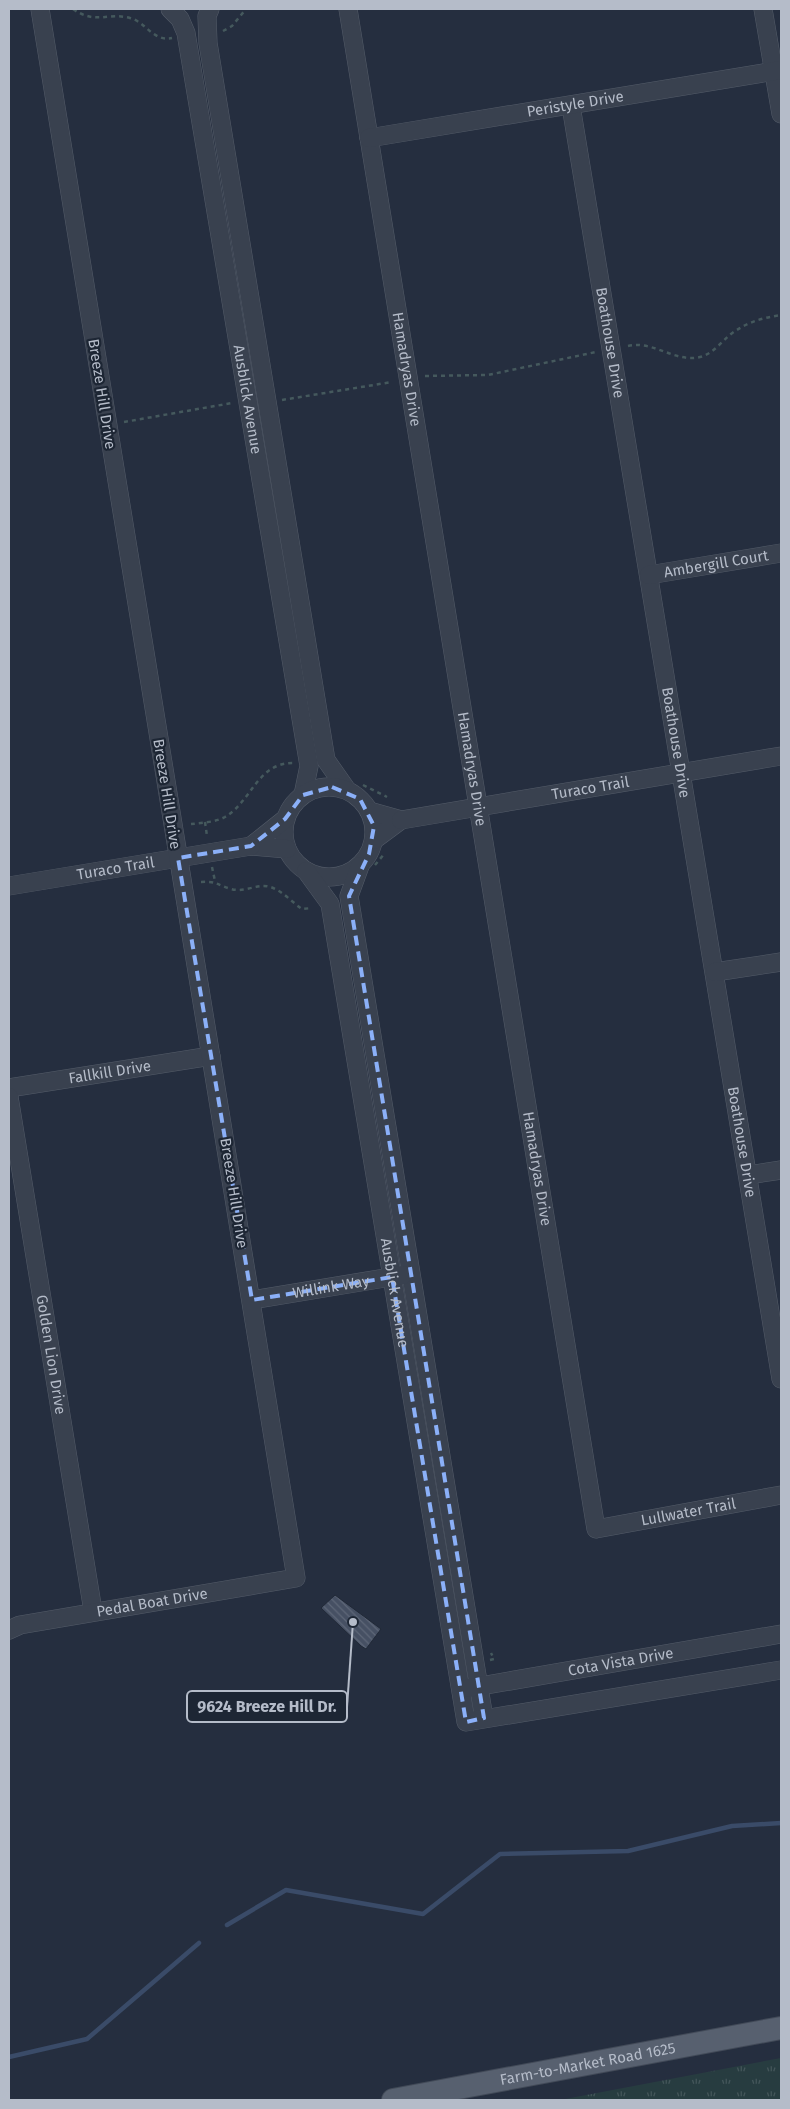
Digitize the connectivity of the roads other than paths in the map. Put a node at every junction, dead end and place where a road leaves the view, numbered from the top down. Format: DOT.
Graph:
graph roads {
  1 [pos="40,9"];
  2 [pos="170,9"];
  3 [pos="210,9"];
  4 [pos="348,9"];
  5 [pos="763,9"];
  6 [pos="778,70"];
  7 [pos="571,106"];
  8 [pos="781,114"];
  9 [pos="369,138"];
  10 [pos="781,553"];
  11 [pos="649,576"];
  12 [pos="781,756"];
  13 [pos="682,773"];
  14 [pos="347,790"];
  15 [pos="303,795"];
  16 [pos="478,807"];
  17 [pos="369,811"];
  18 [pos="285,819"];
  19 [pos="401,820"];
  20 [pos="374,840"];
  21 [pos="251,846"];
  22 [pos="287,849"];
  23 [pos="178,858"];
  24 [pos="360,866"];
  25 [pos="306,871"];
  26 [pos="9,886"];
  27 [pos="781,962"];
  28 [pos="715,972"];
  29 [pos="211,1056"];
  30 [pos="9,1088"];
  31 [pos="9,1097"];
  32 [pos="781,1170"];
  33 [pos="749,1175"];
  34 [pos="411,1274"];
  35 [pos="392,1277"];
  36 [pos="252,1300"];
  37 [pos="781,1379"];
  38 [pos="781,1495"];
  39 [pos="596,1529"];
  40 [pos="296,1578"];
  41 [pos="94,1611"];
  42 [pos="9,1630"];
  43 [pos="781,1634"];
  44 [pos="781,1670"];
  45 [pos="479,1686"];
  46 [pos="461,1690"];
  47 [pos="484,1718"];
  48 [pos="781,2028"];
  49 [pos="393,2100"];
  1 -- 23 [label="street, Breeze Hill Drive"];
  2 -- 15 [label="street, Ausblick Avenue"];
  3 -- 14 [label="street, Ausblick Avenue"];
  4 -- 9 [label="street, Hamadryas Drive"];
  5 -- 6 [label="street"];
  6 -- 7 [label="street, Peristyle Drive"];
  6 -- 8 [label="street"];
  7 -- 9 [label="street, Peristyle Drive"];
  7 -- 11 [label="street, Boathouse Drive"];
  9 -- 16 [label="street, Hamadryas Drive"];
  10 -- 11 [label="street, Ambergill Court"];
  11 -- 13 [label="street, Boathouse Drive"];
  12 -- 13 [label="street, Turaco Trail"];
  13 -- 16 [label="street, Turaco Trail"];
  13 -- 28 [label="street, Boathouse Drive"];
  14 -- 15 [label="street"];
  14 -- 17 [label="street"];
  15 -- 18 [label="street"];
  16 -- 19 [label="street, Turaco Trail"];
  16 -- 39 [label="street, Hamadryas Drive"];
  17 -- 19 [label="street, Turaco Trail"];
  17 -- 20 [label="street"];
  18 -- 21 [label="street, Turaco Trail"];
  18 -- 22 [label="street"];
  19 -- 20 [label="street, Turaco Trail"];
  20 -- 24 [label="street"];
  21 -- 22 [label="street, Turaco Trail"];
  21 -- 23 [label="street, Turaco Trail"];
  22 -- 25 [label="street"];
  23 -- 26 [label="street, Turaco Trail"];
  23 -- 29 [label="street, Breeze Hill Drive"];
  24 -- 25 [label="street"];
  24 -- 34 [label="street, Ausblick Avenue"];
  25 -- 35 [label="street, Ausblick Avenue"];
  27 -- 28 [label="street"];
  28 -- 33 [label="street, Boathouse Drive"];
  29 -- 30 [label="street, Fallkill Drive"];
  29 -- 36 [label="street, Breeze Hill Drive"];
  31 -- 41 [label="street, Golden Lion Drive"];
  32 -- 33 [label="street"];
  33 -- 37 [label="street, Boathouse Drive"];
  34 -- 35 [label="street, Willink Way"];
  34 -- 45 [label="street, Ausblick Avenue"];
  35 -- 36 [label="street, Willink Way"];
  35 -- 46 [label="street, Ausblick Avenue"];
  36 -- 40 [label="street, Breeze Hill Drive"];
  38 -- 39 [label="street, Lullwater Trail"];
  40 -- 41 [label="street, Pedal Boat Drive"];
  41 -- 42 [label="street, Pedal Boat Drive"];
  43 -- 45 [label="street, Cota Vista Drive"];
  44 -- 47 [label="street"];
  45 -- 46 [label="street, Cota Vista Drive"];
  45 -- 47 [label="street, Ausblick Avenue"];
  46 -- 47 [label="street, Ausblick Avenue"];
  48 -- 49 [label="main road, Farm-to-Market Road 1625"];
}
